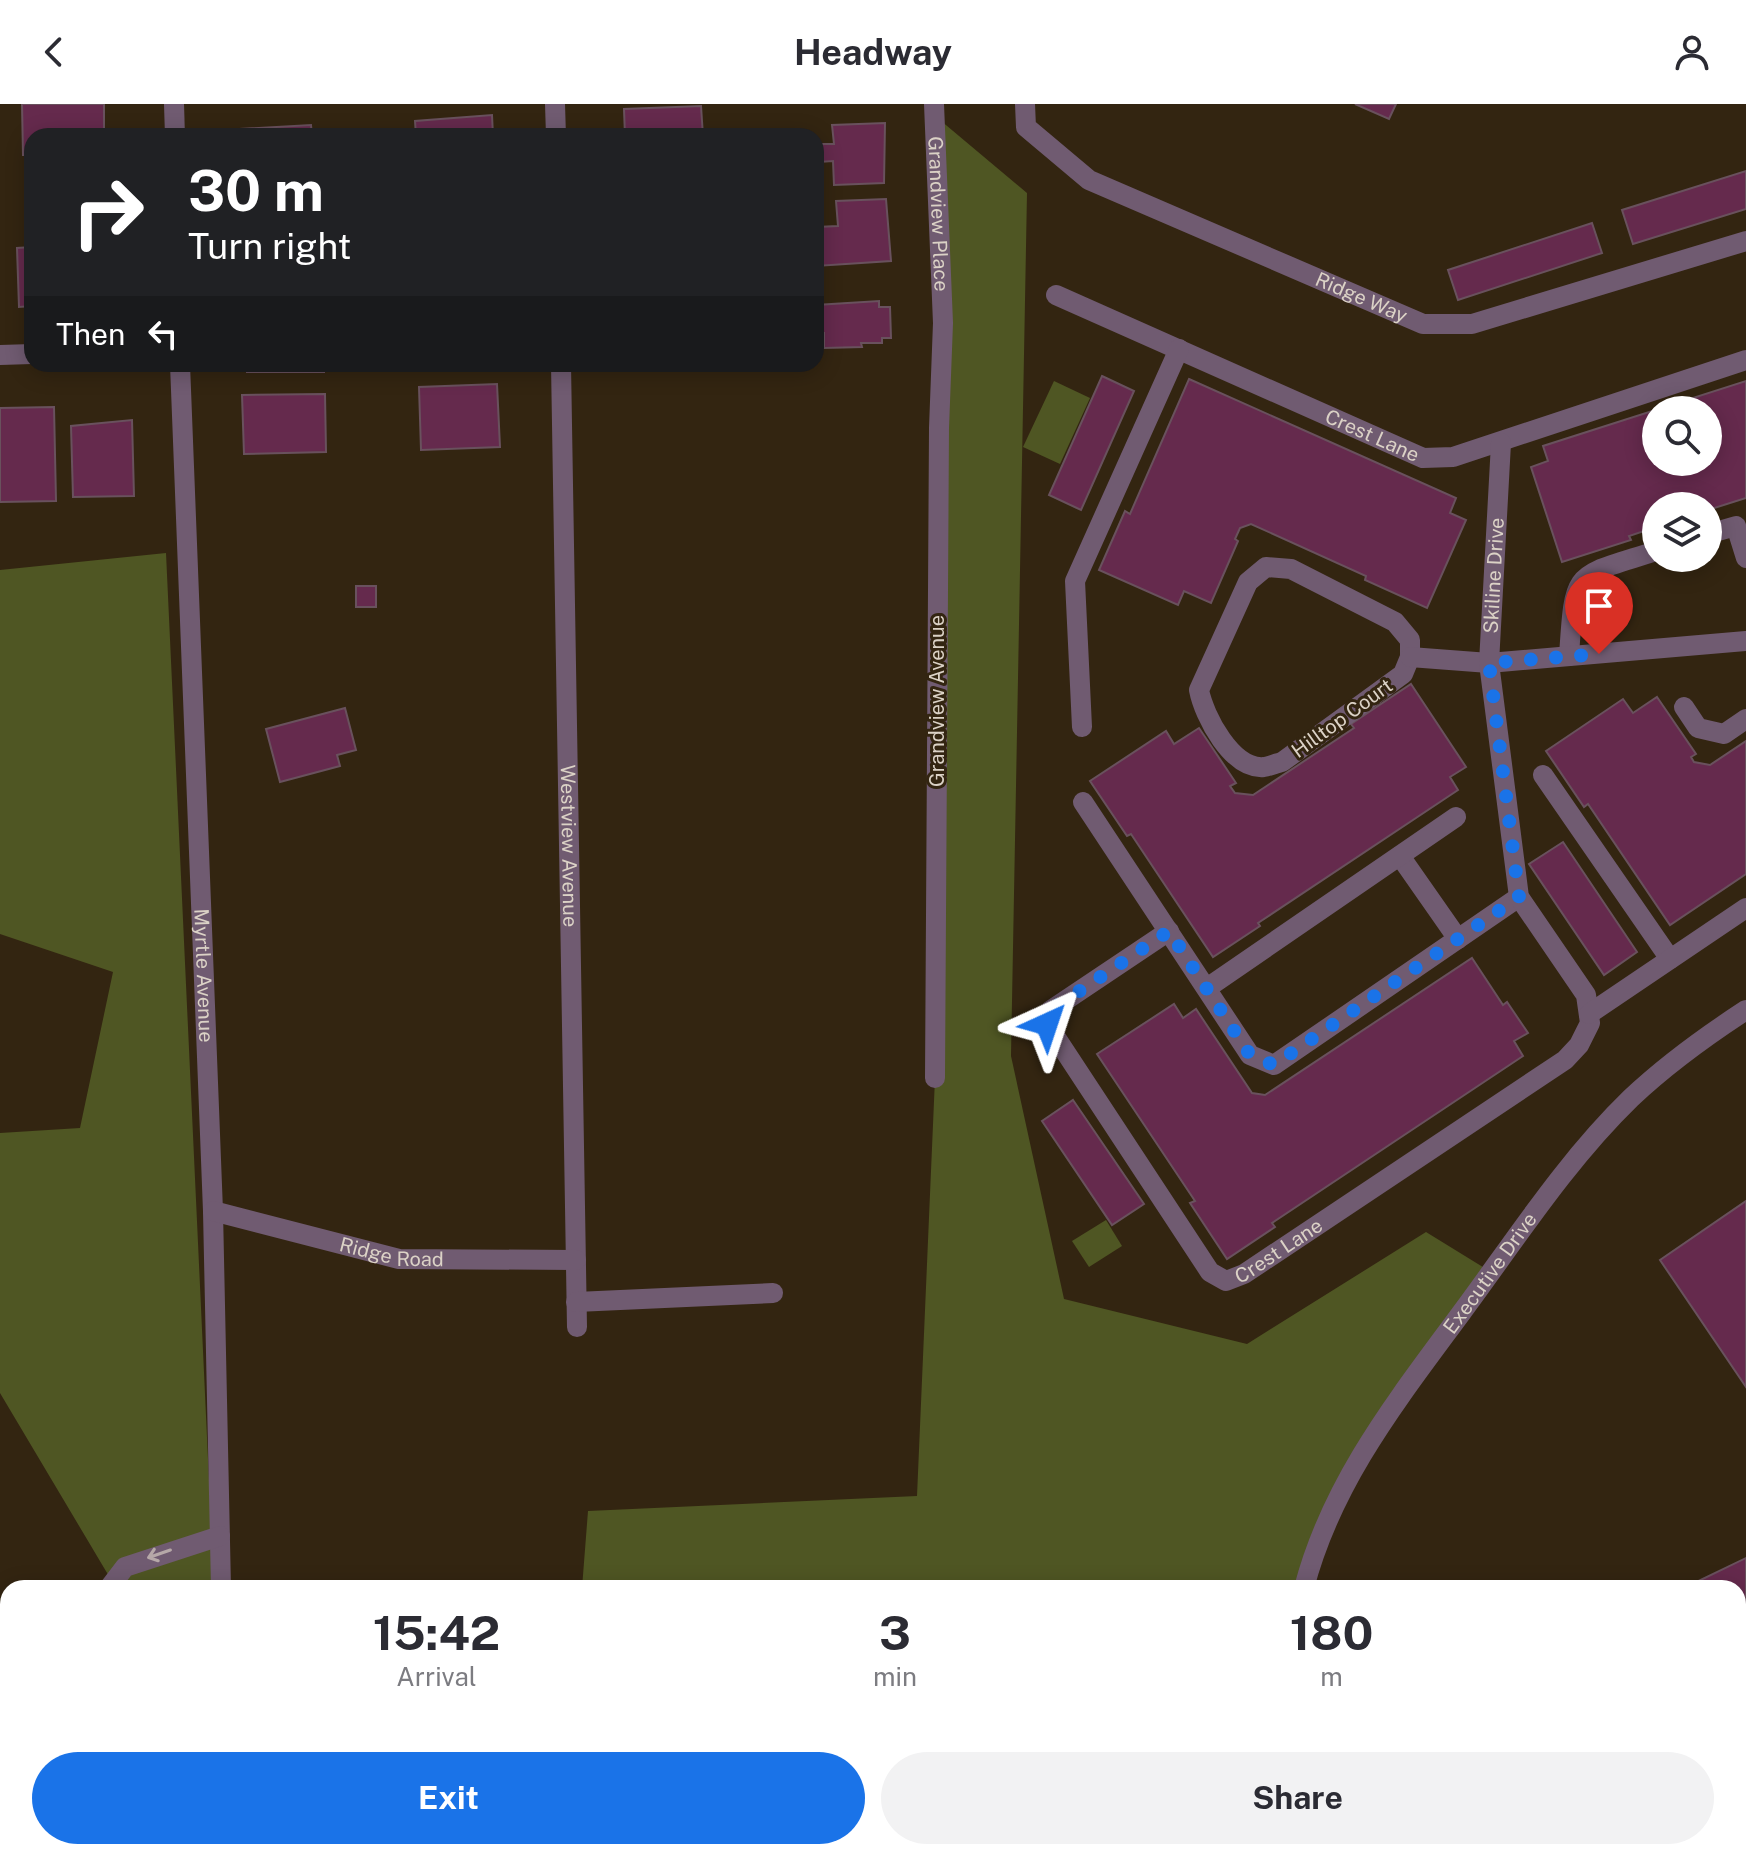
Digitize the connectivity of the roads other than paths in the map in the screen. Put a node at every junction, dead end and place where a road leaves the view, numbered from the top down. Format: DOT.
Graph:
graph roads {
  1 [pos="174,104"];
  2 [pos="555,104"];
  3 [pos="934,104"];
  4 [pos="1025,104"];
  5 [pos="175,128"];
  6 [pos="556,128"];
  7 [pos="1746,241"];
  8 [pos="1056,295"];
  9 [pos="943,323"];
  10 [pos="1179,349"];
  11 [pos="24,354"];
  12 [pos="0,355"];
  13 [pos="1746,360"];
  14 [pos="180,372"];
  15 [pos="561,372"];
  16 [pos="1501,443"];
  17 [pos="1722,530"];
  18 [pos="1642,556"];
  19 [pos="1746,558"];
  20 [pos="1746,641"];
  21 [pos="1569,656"];
  22 [pos="1410,657"];
  23 [pos="1489,663"];
  24 [pos="1684,707"];
  25 [pos="1746,719"];
  26 [pos="1082,727"];
  27 [pos="1543,775"];
  28 [pos="1083,802"];
  29 [pos="1456,817"];
  30 [pos="1400,856"];
  31 [pos="1519,897"];
  32 [pos="1746,908"];
  33 [pos="1169,931"];
  34 [pos="1458,939"];
  35 [pos="1670,959"];
  36 [pos="1207,988"];
  37 [pos="1746,1010"];
  38 [pos="1589,1014"];
  39 [pos="935,1078"];
  40 [pos="213,1211"];
  41 [pos="576,1260"];
  42 [pos="773,1293"];
  43 [pos="576,1302"];
  44 [pos="577,1327"];
  45 [pos="220,1536"];
  46 [pos="115,1580"];
  47 [pos="221,1580"];
  48 [pos="1307,1580"];
  1 -- 5 [label="street"];
  2 -- 6 [label="street"];
  3 -- 9 [label="street, Grandview Place"];
  4 -- 7 [label="street, Ridge Way"];
  8 -- 10 [label="street, Crest Lane"];
  9 -- 39 [label="street, Grandview Avenue"];
  10 -- 16 [label="street, Crest Lane"];
  10 -- 26 [label="street"];
  11 -- 12 [label="street"];
  13 -- 16 [label="street, Crest Lane"];
  14 -- 40 [label="street, Myrtle Avenue"];
  15 -- 41 [label="street, Westview Avenue"];
  16 -- 23 [label="street, Skiline Drive"];
  17 -- 19 [label="street"];
  18 -- 21 [label="street"];
  20 -- 21 [label="street"];
  21 -- 23 [label="street"];
  22 -- 22 [label="street, Hilltop Court"];
  22 -- 23 [label="street"];
  23 -- 31 [label="street, Skiline Drive"];
  24 -- 25 [label="street"];
  27 -- 35 [label="street"];
  28 -- 33 [label="street"];
  29 -- 30 [label="street"];
  30 -- 34 [label="street"];
  30 -- 36 [label="street"];
  31 -- 34 [label="street"];
  31 -- 38 [label="street"];
  32 -- 35 [label="street"];
  33 -- 36 [label="street"];
  33 -- 38 [label="street, Crest Lane"];
  34 -- 36 [label="street"];
  35 -- 38 [label="street"];
  37 -- 48 [label="street, Executive Drive"];
  40 -- 41 [label="street, Ridge Road"];
  40 -- 45 [label="street, Myrtle Avenue"];
  41 -- 43 [label="street, Westview Avenue"];
  42 -- 43 [label="street"];
  43 -- 44 [label="street, Westview Avenue"];
  45 -- 46 [label="street, one-way"];
  45 -- 47 [label="street, Myrtle Avenue"];
}
